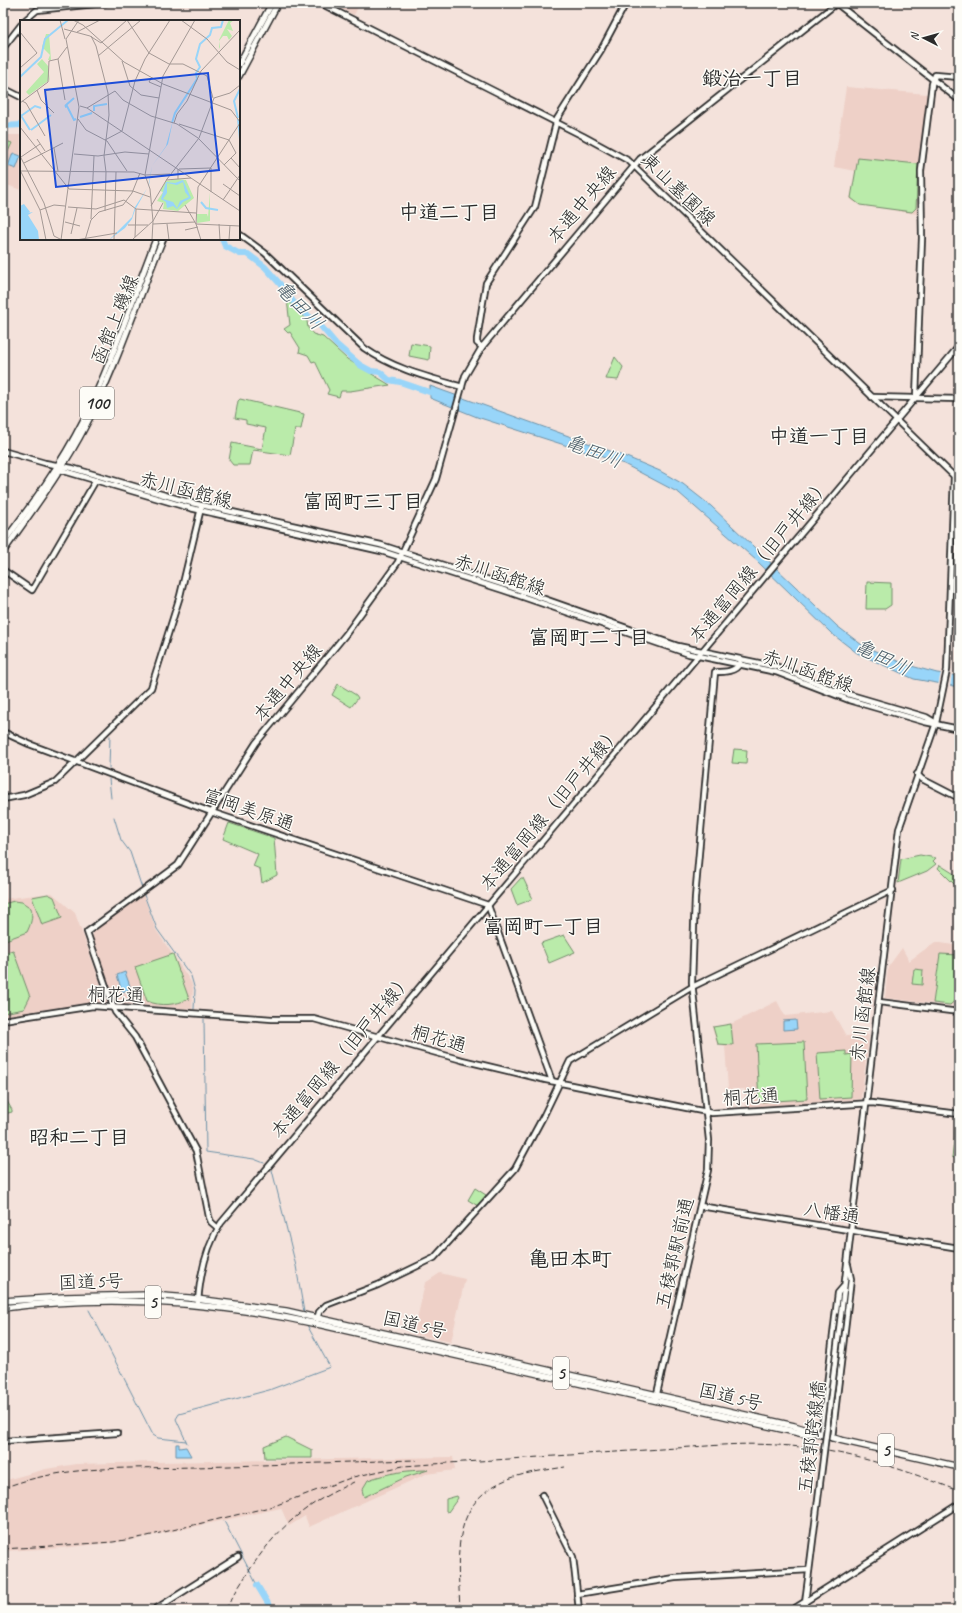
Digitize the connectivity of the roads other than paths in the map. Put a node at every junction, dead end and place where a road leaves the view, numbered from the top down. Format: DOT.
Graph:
graph roads {
  1 [pos="105,3"];
  2 [pos="272,3"];
  3 [pos="278,3"];
  4 [pos="320,3"];
  5 [pos="626,3"];
  6 [pos="836,3"];
  7 [pos="25,20"];
  8 [pos="20,26"];
  9 [pos="3,48"];
  10 [pos="240,62"];
  11 [pos="240,74"];
  12 [pos="959,77"];
  13 [pos="933,79"];
  14 [pos="3,88"];
  15 [pos="20,96"];
  16 [pos="959,100"];
  17 [pos="556,122"];
  18 [pos="633,165"];
  19 [pos="240,235"];
  20 [pos="156,240"];
  21 [pos="163,240"];
  22 [pos="959,346"];
  23 [pos="482,347"];
  24 [pos="462,387"];
  25 [pos="872,397"];
  26 [pos="916,397"];
  27 [pos="959,399"];
  28 [pos="896,420"];
  29 [pos="3,451"];
  30 [pos="59,467"];
  31 [pos="954,476"];
  32 [pos="96,480"];
  33 [pos="959,481"];
  34 [pos="201,508"];
  35 [pos="3,543"];
  36 [pos="3,552"];
  37 [pos="402,555"];
  38 [pos="3,570"];
  39 [pos="702,652"];
  40 [pos="698,656"];
  41 [pos="741,662"];
  42 [pos="936,723"];
  43 [pos="959,729"];
  44 [pos="3,732"];
  45 [pos="76,762"];
  46 [pos="917,774"];
  47 [pos="959,798"];
  48 [pos="3,799"];
  49 [pos="211,812"];
  50 [pos="893,890"];
  51 [pos="488,905"];
  52 [pos="692,986"];
  53 [pos="878,1002"];
  54 [pos="113,1008"];
  55 [pos="959,1012"];
  56 [pos="3,1020"];
  57 [pos="377,1036"];
  58 [pos="552,1081"];
  59 [pos="559,1082"];
  60 [pos="866,1104"];
  61 [pos="706,1112"];
  62 [pos="959,1114"];
  63 [pos="700,1206"];
  64 [pos="218,1228"];
  65 [pos="851,1231"];
  66 [pos="959,1248"];
  67 [pos="847,1260"];
  68 [pos="844,1284"];
  69 [pos="3,1301"];
  70 [pos="198,1302"];
  71 [pos="3,1308"];
  72 [pos="841,1314"];
  73 [pos="317,1320"];
  74 [pos="656,1398"];
  75 [pos="117,1433"];
  76 [pos="821,1435"];
  77 [pos="832,1438"];
  78 [pos="3,1441"];
  79 [pos="959,1467"];
  80 [pos="542,1495"];
  81 [pos="959,1504"];
  82 [pos="238,1557"];
  83 [pos="809,1570"];
  84 [pos="576,1594"];
  85 [pos="804,1603"];
  86 [pos="154,1610"];
  87 [pos="579,1610"];
  88 [pos="792,1610"];
  89 [pos="804,1610"];
  1 -- 7 [label="street"];
  2 -- 10 [label="main road"];
  3 -- 11 [label="main road"];
  4 -- 17 [label="street, 東山墓園線"];
  5 -- 17 [label="street"];
  6 -- 13 [label="street"];
  6 -- 18 [label="street, 本通中央線"];
  8 -- 9 [label="street"];
  12 -- 13 [label="street"];
  13 -- 16 [label="street"];
  13 -- 26 [label="street"];
  14 -- 15 [label="street"];
  17 -- 18 [label="street, 東山墓園線"];
  17 -- 23 [label="street"];
  18 -- 23 [label="street, 本通中央線"];
  18 -- 25 [label="street, 東山墓園線"];
  19 -- 24 [label="street"];
  20 -- 30 [label="main road, 函館上磯線 / 100"];
  21 -- 30 [label="main road, 函館上磯線 / 100"];
  22 -- 26 [label="street, 本通富岡線（旧戸井線）"];
  23 -- 24 [label="street, 本通中央線"];
  24 -- 37 [label="street, 本通中央線"];
  25 -- 26 [label="street"];
  25 -- 28 [label="street, 東山墓園線"];
  26 -- 27 [label="street"];
  26 -- 28 [label="street, 本通富岡線（旧戸井線）"];
  28 -- 31 [label="street, 東山墓園線"];
  28 -- 39 [label="street, 本通富岡線（旧戸井線）"];
  29 -- 30 [label="street"];
  30 -- 32 [label="street, 赤川函館線"];
  30 -- 34 [label="street, 赤川函館線"];
  30 -- 35 [label="main road, 函館上磯線 / 100"];
  30 -- 36 [label="main road, 函館上磯線 / 100"];
  31 -- 33 [label="street, 東山墓園線"];
  31 -- 42 [label="street"];
  32 -- 34 [label="street, 赤川函館線"];
  32 -- 38 [label="street"];
  34 -- 37 [label="street, 赤川函館線"];
  34 -- 45 [label="street"];
  37 -- 39 [label="street, 赤川函館線"];
  37 -- 40 [label="street, 赤川函館線"];
  37 -- 49 [label="street, 本通中央線"];
  39 -- 40 [label="street, 本通富岡線（旧戸井線）"];
  39 -- 41 [label="street, 赤川函館線"];
  40 -- 41 [label="street, 赤川函館線"];
  40 -- 51 [label="street, 本通富岡線（旧戸井線）"];
  41 -- 42 [label="street, 赤川函館線"];
  41 -- 52 [label="street, 五稜郭駅前通"];
  42 -- 43 [label="street"];
  42 -- 46 [label="street, 赤川函館線"];
  44 -- 45 [label="street, 富岡美原通"];
  45 -- 48 [label="street"];
  45 -- 49 [label="street, 富岡美原通"];
  46 -- 47 [label="street"];
  46 -- 50 [label="street, 赤川函館線"];
  49 -- 51 [label="street, 富岡美原通"];
  49 -- 54 [label="street, 本通中央線"];
  50 -- 52 [label="street"];
  50 -- 53 [label="street, 赤川函館線"];
  51 -- 57 [label="street, 本通富岡線（旧戸井線）"];
  51 -- 58 [label="street"];
  52 -- 59 [label="street"];
  52 -- 61 [label="street, 五稜郭駅前通"];
  53 -- 55 [label="street"];
  53 -- 60 [label="street, 赤川函館線"];
  54 -- 56 [label="street, 桐花通"];
  54 -- 57 [label="street, 桐花通"];
  54 -- 64 [label="street"];
  57 -- 58 [label="street, 桐花通"];
  57 -- 64 [label="street, 本通富岡線（旧戸井線）"];
  58 -- 59 [label="street, 桐花通"];
  59 -- 61 [label="street, 桐花通"];
  59 -- 73 [label="street"];
  60 -- 61 [label="street, 桐花通"];
  60 -- 62 [label="street, 桐花通"];
  60 -- 65 [label="street, 赤川函館線"];
  61 -- 63 [label="street, 五稜郭駅前通"];
  63 -- 65 [label="street, 八幡通"];
  63 -- 74 [label="street, 五稜郭駅前通"];
  64 -- 70 [label="street, 本通富岡線（旧戸井線）"];
  65 -- 66 [label="street, 八幡通"];
  65 -- 67 [label="street, 赤川函館線"];
  67 -- 68 [label="street, 赤川函館線"];
  67 -- 77 [label="street"];
  68 -- 72 [label="street, 赤川函館線"];
  68 -- 76 [label="street"];
  69 -- 70 [label="highway, 国道5号 / 5"];
  70 -- 71 [label="highway, 国道5号 / 5"];
  70 -- 73 [label="highway, 国道5号 / 5"];
  70 -- 73 [label="highway, 国道5号 / 5"];
  72 -- 83 [label="street, 五稜郭跨線橋, bridge"];
  73 -- 74 [label="highway, 国道5号 / 5"];
  74 -- 76 [label="highway, 国道5号 / 5"];
  75 -- 78 [label="street"];
  76 -- 77 [label="highway, 国道5号 / 5"];
  77 -- 79 [label="highway, 国道5号 / 5"];
  80 -- 84 [label="street"];
  81 -- 85 [label="street"];
  82 -- 86 [label="street"];
  83 -- 84 [label="street"];
  83 -- 85 [label="street"];
  84 -- 87 [label="street"];
  85 -- 88 [label="street"];
  85 -- 89 [label="street"];
}
